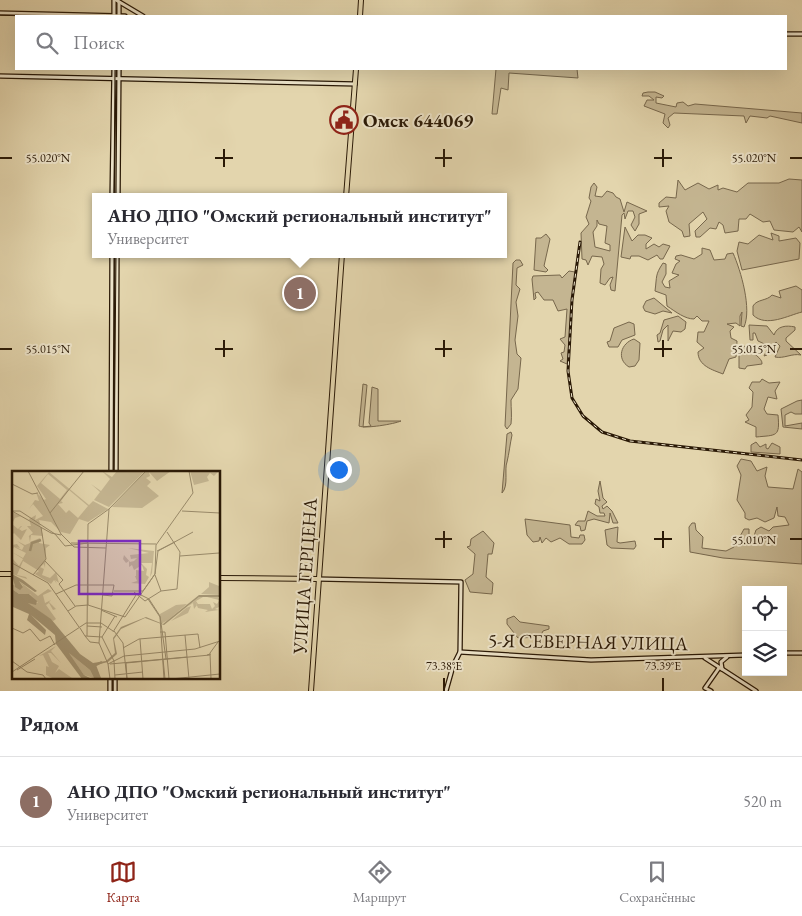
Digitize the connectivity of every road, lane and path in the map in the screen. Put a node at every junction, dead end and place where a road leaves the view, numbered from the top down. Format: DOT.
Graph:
graph roads {
  1 [pos="117,0"];
  2 [pos="361,0"];
  3 [pos="0,13"];
  4 [pos="76,15"];
  5 [pos="114,15"];
  6 [pos="119,15"];
  7 [pos="141,15"];
  8 [pos="360,15"];
  9 [pos="787,34"];
  10 [pos="802,34"];
  11 [pos="114,70"];
  12 [pos="119,70"];
  13 [pos="356,70"];
  14 [pos="0,76"];
  15 [pos="113,79"];
  16 [pos="119,79"];
  17 [pos="355,84"];
  18 [pos="112,193"];
  19 [pos="118,193"];
  20 [pos="346,193"];
  21 [pos="112,258"];
  22 [pos="117,258"];
  23 [pos="342,258"];
  24 [pos="111,471"];
  25 [pos="116,471"];
  26 [pos="220,578"];
  27 [pos="318,580"];
  28 [pos="460,652"];
  29 [pos="802,652"];
  30 [pos="787,654"];
  31 [pos="742,655"];
  32 [pos="731,656"];
  33 [pos="704,657"];
  34 [pos="719,668"];
  35 [pos="724,671"];
  36 [pos="110,678"];
  37 [pos="115,678"];
  38 [pos="110,691"];
  39 [pos="115,691"];
  40 [pos="311,691"];
  41 [pos="446,691"];
  42 [pos="711,691"];
  43 [pos="756,691"];
  1 -- 5 [label="main road"];
  1 -- 6 [label="main road"];
  1 -- 7 [label="main road"];
  2 -- 8 [label="main road"];
  3 -- 4 [label="main road"];
  9 -- 10 [label="main road"];
  11 -- 15 [label="main road"];
  12 -- 16 [label="main road"];
  13 -- 17 [label="main road"];
  14 -- 15 [label="main road"];
  15 -- 16 [label="main road"];
  15 -- 18 [label="main road"];
  16 -- 17 [label="main road"];
  16 -- 19 [label="main road"];
  17 -- 20 [label="main road"];
  21 -- 24 [label="main road"];
  22 -- 25 [label="main road"];
  23 -- 27 [label="main road, УЛИЦА ГЕРЦЕНА"];
  26 -- 27 [label="main road"];
  27 -- 28 [label="main road"];
  27 -- 40 [label="main road, УЛИЦА ГЕРЦЕНА"];
  28 -- 33 [label="main road, 5-Я СЕВЕРНАЯ УЛИЦА"];
  28 -- 41 [label="main road"];
  29 -- 30 [label="main road"];
  31 -- 32 [label="main road, 5-Я СЕВЕРНАЯ УЛИЦА"];
  32 -- 33 [label="main road, 5-Я СЕВЕРНАЯ УЛИЦА"];
  32 -- 35 [label="main road"];
  33 -- 34 [label="main road"];
  34 -- 35 [label="main road"];
  34 -- 42 [label="main road"];
  35 -- 43 [label="main road"];
  36 -- 38 [label="main road"];
  37 -- 39 [label="main road"];
}
